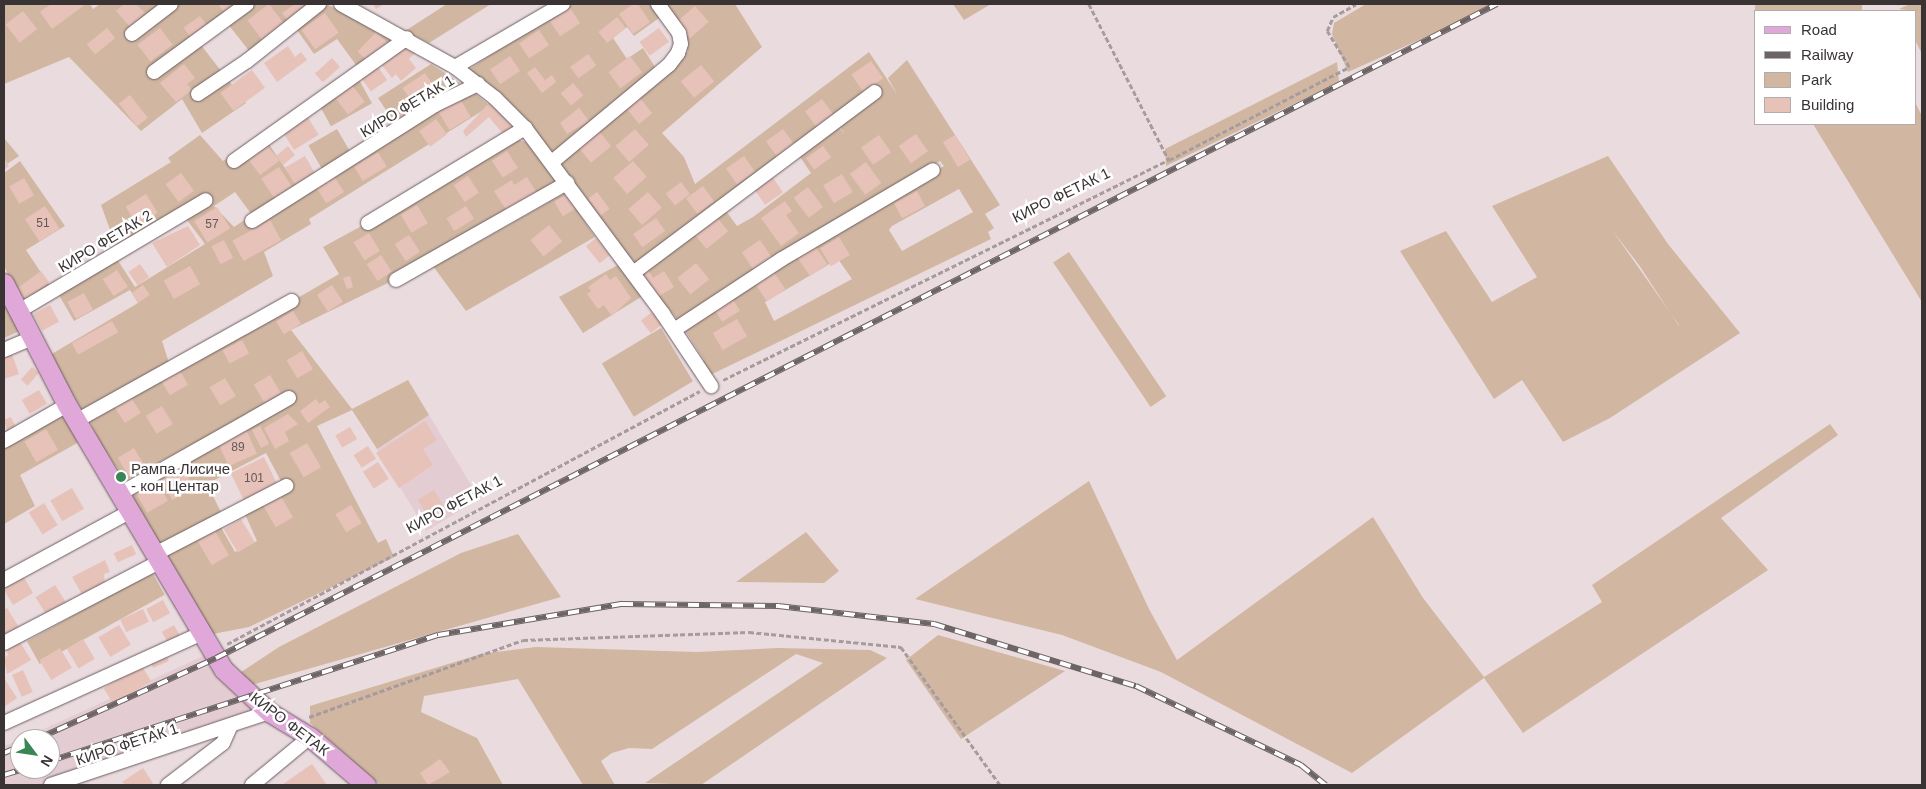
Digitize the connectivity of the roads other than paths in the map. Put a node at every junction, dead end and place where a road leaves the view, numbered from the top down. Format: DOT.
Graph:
graph roads {
  1 [pos="171,4"];
  2 [pos="247,4"];
  3 [pos="319,4"];
  4 [pos="341,4"];
  5 [pos="563,4"];
  6 [pos="658,4"];
  7 [pos="132,34"];
  8 [pos="406,38"];
  9 [pos="455,67"];
  10 [pos="154,72"];
  11 [pos="478,84"];
  12 [pos="874,92"];
  13 [pos="198,94"];
  14 [pos="525,128"];
  15 [pos="234,161"];
  16 [pos="552,162"];
  17 [pos="933,170"];
  18 [pos="567,182"];
  19 [pos="206,200"];
  20 [pos="252,221"];
  21 [pos="368,223"];
  22 [pos="633,273"];
  23 [pos="396,280"];
  24 [pos="4,283"];
  25 [pos="292,301"];
  26 [pos="19,311"];
  27 [pos="674,330"];
  28 [pos="32,338"];
  29 [pos="4,350"];
  30 [pos="711,386"];
  31 [pos="289,398"];
  32 [pos="72,413"];
  33 [pos="4,441"];
  34 [pos="286,486"];
  35 [pos="121,493"];
  36 [pos="131,511"];
  37 [pos="157,558"];
  38 [pos="4,580"];
  39 [pos="200,634"];
  40 [pos="4,643"];
  41 [pos="252,696"];
  42 [pos="269,712"];
  43 [pos="248,721"];
  44 [pos="4,723"];
  45 [pos="230,727"];
  46 [pos="310,738"];
  47 [pos="50,785"];
  48 [pos="168,785"];
  49 [pos="252,785"];
  50 [pos="366,785"];
  1 -- 7 [label="street"];
  2 -- 10 [label="street"];
  3 -- 13 [label="street"];
  4 -- 8 [label="street, КИРО ФЕТАК 1"];
  5 -- 9 [label="street"];
  6 -- 16 [label="street"];
  8 -- 9 [label="street, КИРО ФЕТАК 1"];
  8 -- 15 [label="street"];
  9 -- 11 [label="street, КИРО ФЕТАК 1"];
  11 -- 14 [label="street, КИРО ФЕТАК 1"];
  11 -- 20 [label="street, КИРО ФЕТАК 1"];
  12 -- 22 [label="street"];
  14 -- 16 [label="street, КИРО ФЕТАК 1"];
  14 -- 21 [label="street"];
  16 -- 18 [label="street, КИРО ФЕТАК 1"];
  17 -- 27 [label="street"];
  18 -- 22 [label="street, КИРО ФЕТАК 1"];
  18 -- 23 [label="street"];
  19 -- 26 [label="street, КИРО ФЕТАК 2"];
  22 -- 27 [label="street, КИРО ФЕТАК 1"];
  24 -- 26 [label="main road, КИРО ФЕТАК"];
  25 -- 32 [label="street"];
  26 -- 28 [label="main road, КИРО ФЕТАК"];
  27 -- 30 [label="street, КИРО ФЕТАК 1"];
  28 -- 29 [label="street"];
  28 -- 32 [label="main road, КИРО ФЕТАК"];
  31 -- 35 [label="street"];
  32 -- 33 [label="street"];
  32 -- 35 [label="main road, КИРО ФЕТАК"];
  34 -- 37 [label="street"];
  35 -- 36 [label="main road, КИРО ФЕТАК"];
  36 -- 37 [label="main road, КИРО ФЕТАК"];
  36 -- 38 [label="street"];
  37 -- 39 [label="main road, КИРО ФЕТАК"];
  37 -- 40 [label="street"];
  39 -- 41 [label="main road, КИРО ФЕТАК"];
  39 -- 44 [label="street"];
  41 -- 42 [label="main road, КИРО ФЕТАК"];
  41 -- 43 [label="street"];
  42 -- 43 [label="street, КИРО ФЕТАК 1"];
  42 -- 46 [label="main road, КИРО ФЕТАК"];
  43 -- 45 [label="street, КИРО ФЕТАК 1"];
  45 -- 47 [label="street, КИРО ФЕТАК 1"];
  45 -- 48 [label="street"];
  46 -- 49 [label="street"];
  46 -- 50 [label="main road, КИРО ФЕТАК"];
}
